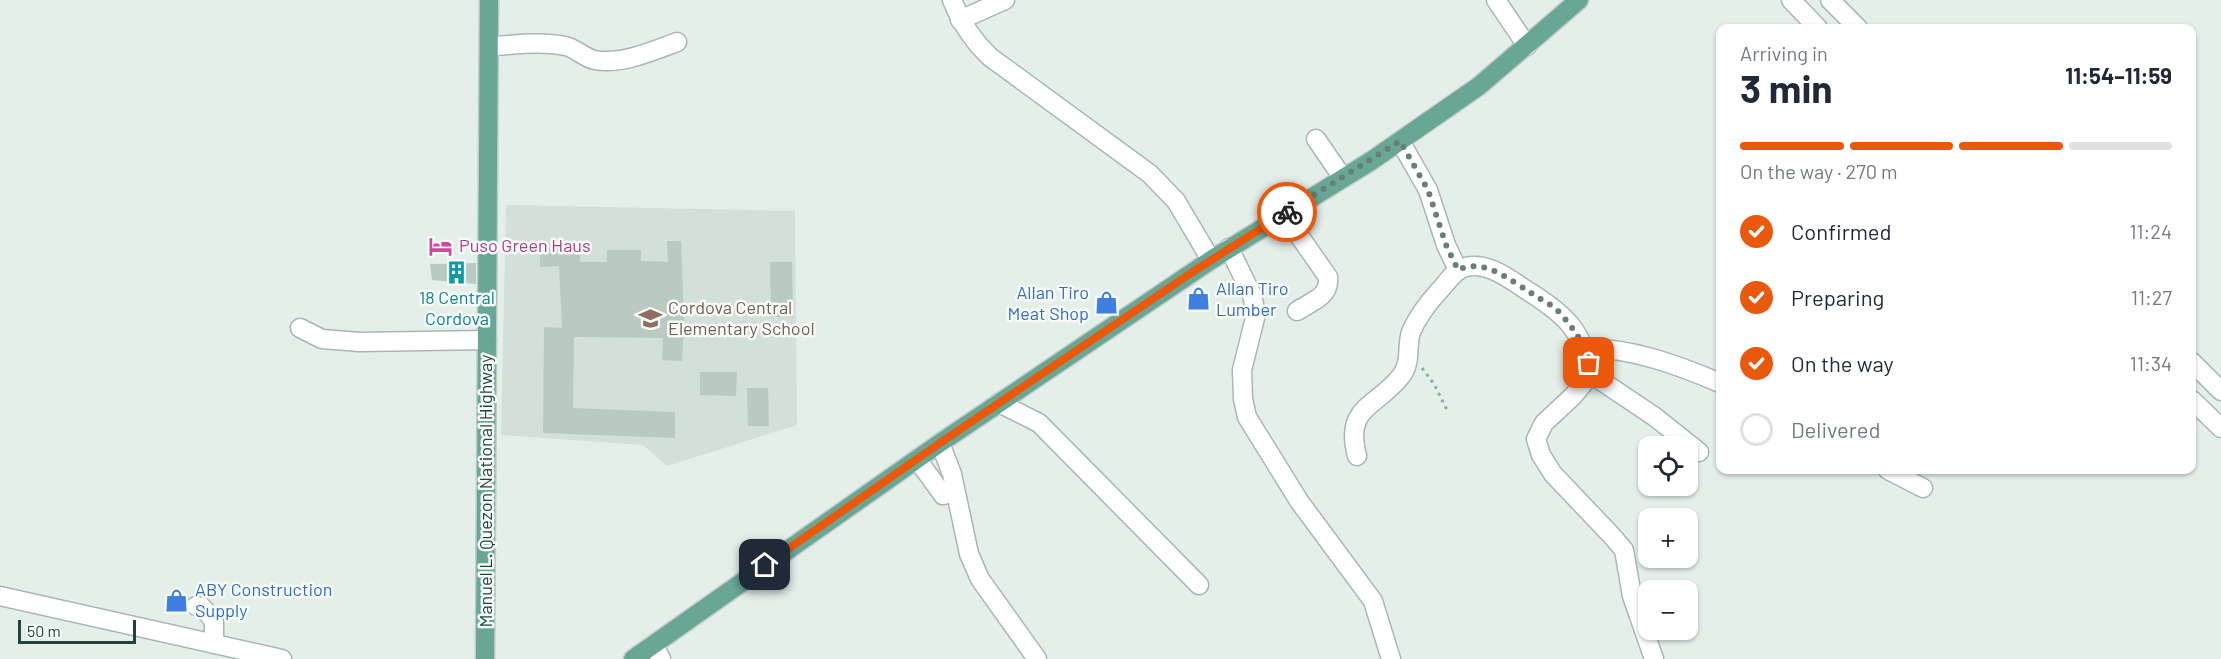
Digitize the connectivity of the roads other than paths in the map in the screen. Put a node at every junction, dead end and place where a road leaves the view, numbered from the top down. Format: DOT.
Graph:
graph roads {
  1 [pos="489,0"];
  2 [pos="952,0"];
  3 [pos="1005,0"];
  4 [pos="1497,0"];
  5 [pos="1580,0"];
  6 [pos="1791,0"];
  7 [pos="1830,0"];
  8 [pos="960,20"];
  9 [pos="1814,24"];
  10 [pos="1854,24"];
  11 [pos="677,42"];
  12 [pos="490,46"];
  13 [pos="1527,46"];
  14 [pos="1316,139"];
  15 [pos="1400,141"];
  16 [pos="1342,178"];
  17 [pos="1284,214"];
  18 [pos="1229,248"];
  19 [pos="1211,260"];
  20 [pos="1458,270"];
  21 [pos="1297,311"];
  22 [pos="300,328"];
  23 [pos="487,340"];
  24 [pos="1585,348"];
  25 [pos="2196,366"];
  26 [pos="1591,375"];
  27 [pos="1716,381"];
  28 [pos="2221,391"];
  29 [pos="999,403"];
  30 [pos="2196,404"];
  31 [pos="2221,428"];
  32 [pos="940,443"];
  33 [pos="1699,452"];
  34 [pos="1357,456"];
  35 [pos="917,459"];
  36 [pos="1896,474"];
  37 [pos="1923,488"];
  38 [pos="955,492"];
  39 [pos="1199,585"];
  40 [pos="0,596"];
  41 [pos="196,606"];
  42 [pos="214,644"];
  43 [pos="658,652"];
  44 [pos="282,659"];
  45 [pos="485,659"];
  46 [pos="633,659"];
  47 [pos="1037,659"];
  48 [pos="1391,659"];
  49 [pos="1654,659"];
  1 -- 12 [label="main road, Manuel L. Quezon National Highway"];
  2 -- 8 [label="street"];
  3 -- 8 [label="street"];
  4 -- 13 [label="street"];
  5 -- 13 [label="main road"];
  6 -- 9 [label="street"];
  7 -- 10 [label="street"];
  8 -- 19 [label="street"];
  11 -- 12 [label="street"];
  12 -- 23 [label="main road, Manuel L. Quezon National Highway"];
  13 -- 15 [label="main road"];
  14 -- 16 [label="street"];
  15 -- 16 [label="main road"];
  15 -- 20 [label="street"];
  16 -- 17 [label="main road"];
  17 -- 18 [label="main road"];
  17 -- 21 [label="street"];
  18 -- 19 [label="main road"];
  18 -- 48 [label="street"];
  19 -- 29 [label="main road"];
  20 -- 24 [label="street"];
  20 -- 34 [label="street"];
  22 -- 23 [label="street"];
  23 -- 45 [label="main road, Manuel L. Quezon National Highway"];
  24 -- 26 [label="street"];
  24 -- 27 [label="street"];
  25 -- 28 [label="street"];
  26 -- 33 [label="street"];
  26 -- 49 [label="street"];
  29 -- 32 [label="main road"];
  29 -- 39 [label="street"];
  30 -- 31 [label="street"];
  32 -- 35 [label="main road"];
  32 -- 38 [label="street"];
  35 -- 38 [label="street"];
  35 -- 43 [label="main road"];
  36 -- 37 [label="street"];
  38 -- 47 [label="street"];
  40 -- 42 [label="street"];
  41 -- 42 [label="street"];
  42 -- 44 [label="street"];
  43 -- 46 [label="main road"];
}
